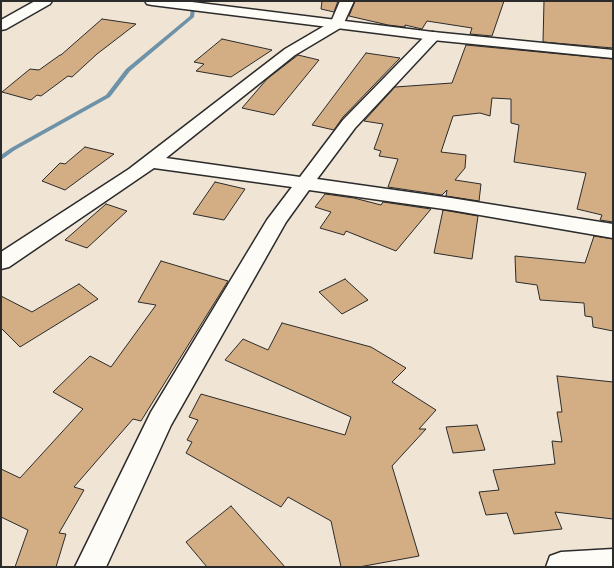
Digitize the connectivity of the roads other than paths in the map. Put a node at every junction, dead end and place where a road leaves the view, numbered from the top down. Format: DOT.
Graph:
graph roads {
  1 [pos="46,1"];
  2 [pos="152,1"];
  3 [pos="347,1"];
  4 [pos="336,24"];
  5 [pos="1,26"];
  6 [pos="433,36"];
  7 [pos="613,54"];
  8 [pos="152,162"];
  9 [pos="304,183"];
  10 [pos="613,231"];
  11 [pos="1,262"];
  12 [pos="613,564"];
  13 [pos="90,567"];
  14 [pos="561,567"];
  1 -- 5 [label="street"];
  2 -- 4 [label="street"];
  3 -- 4 [label="street"];
  4 -- 6 [label="street"];
  4 -- 8 [label="street"];
  6 -- 7 [label="street"];
  6 -- 9 [label="street"];
  8 -- 9 [label="street"];
  8 -- 11 [label="street"];
  9 -- 10 [label="street"];
  9 -- 13 [label="street"];
  12 -- 14 [label="street"];
}
